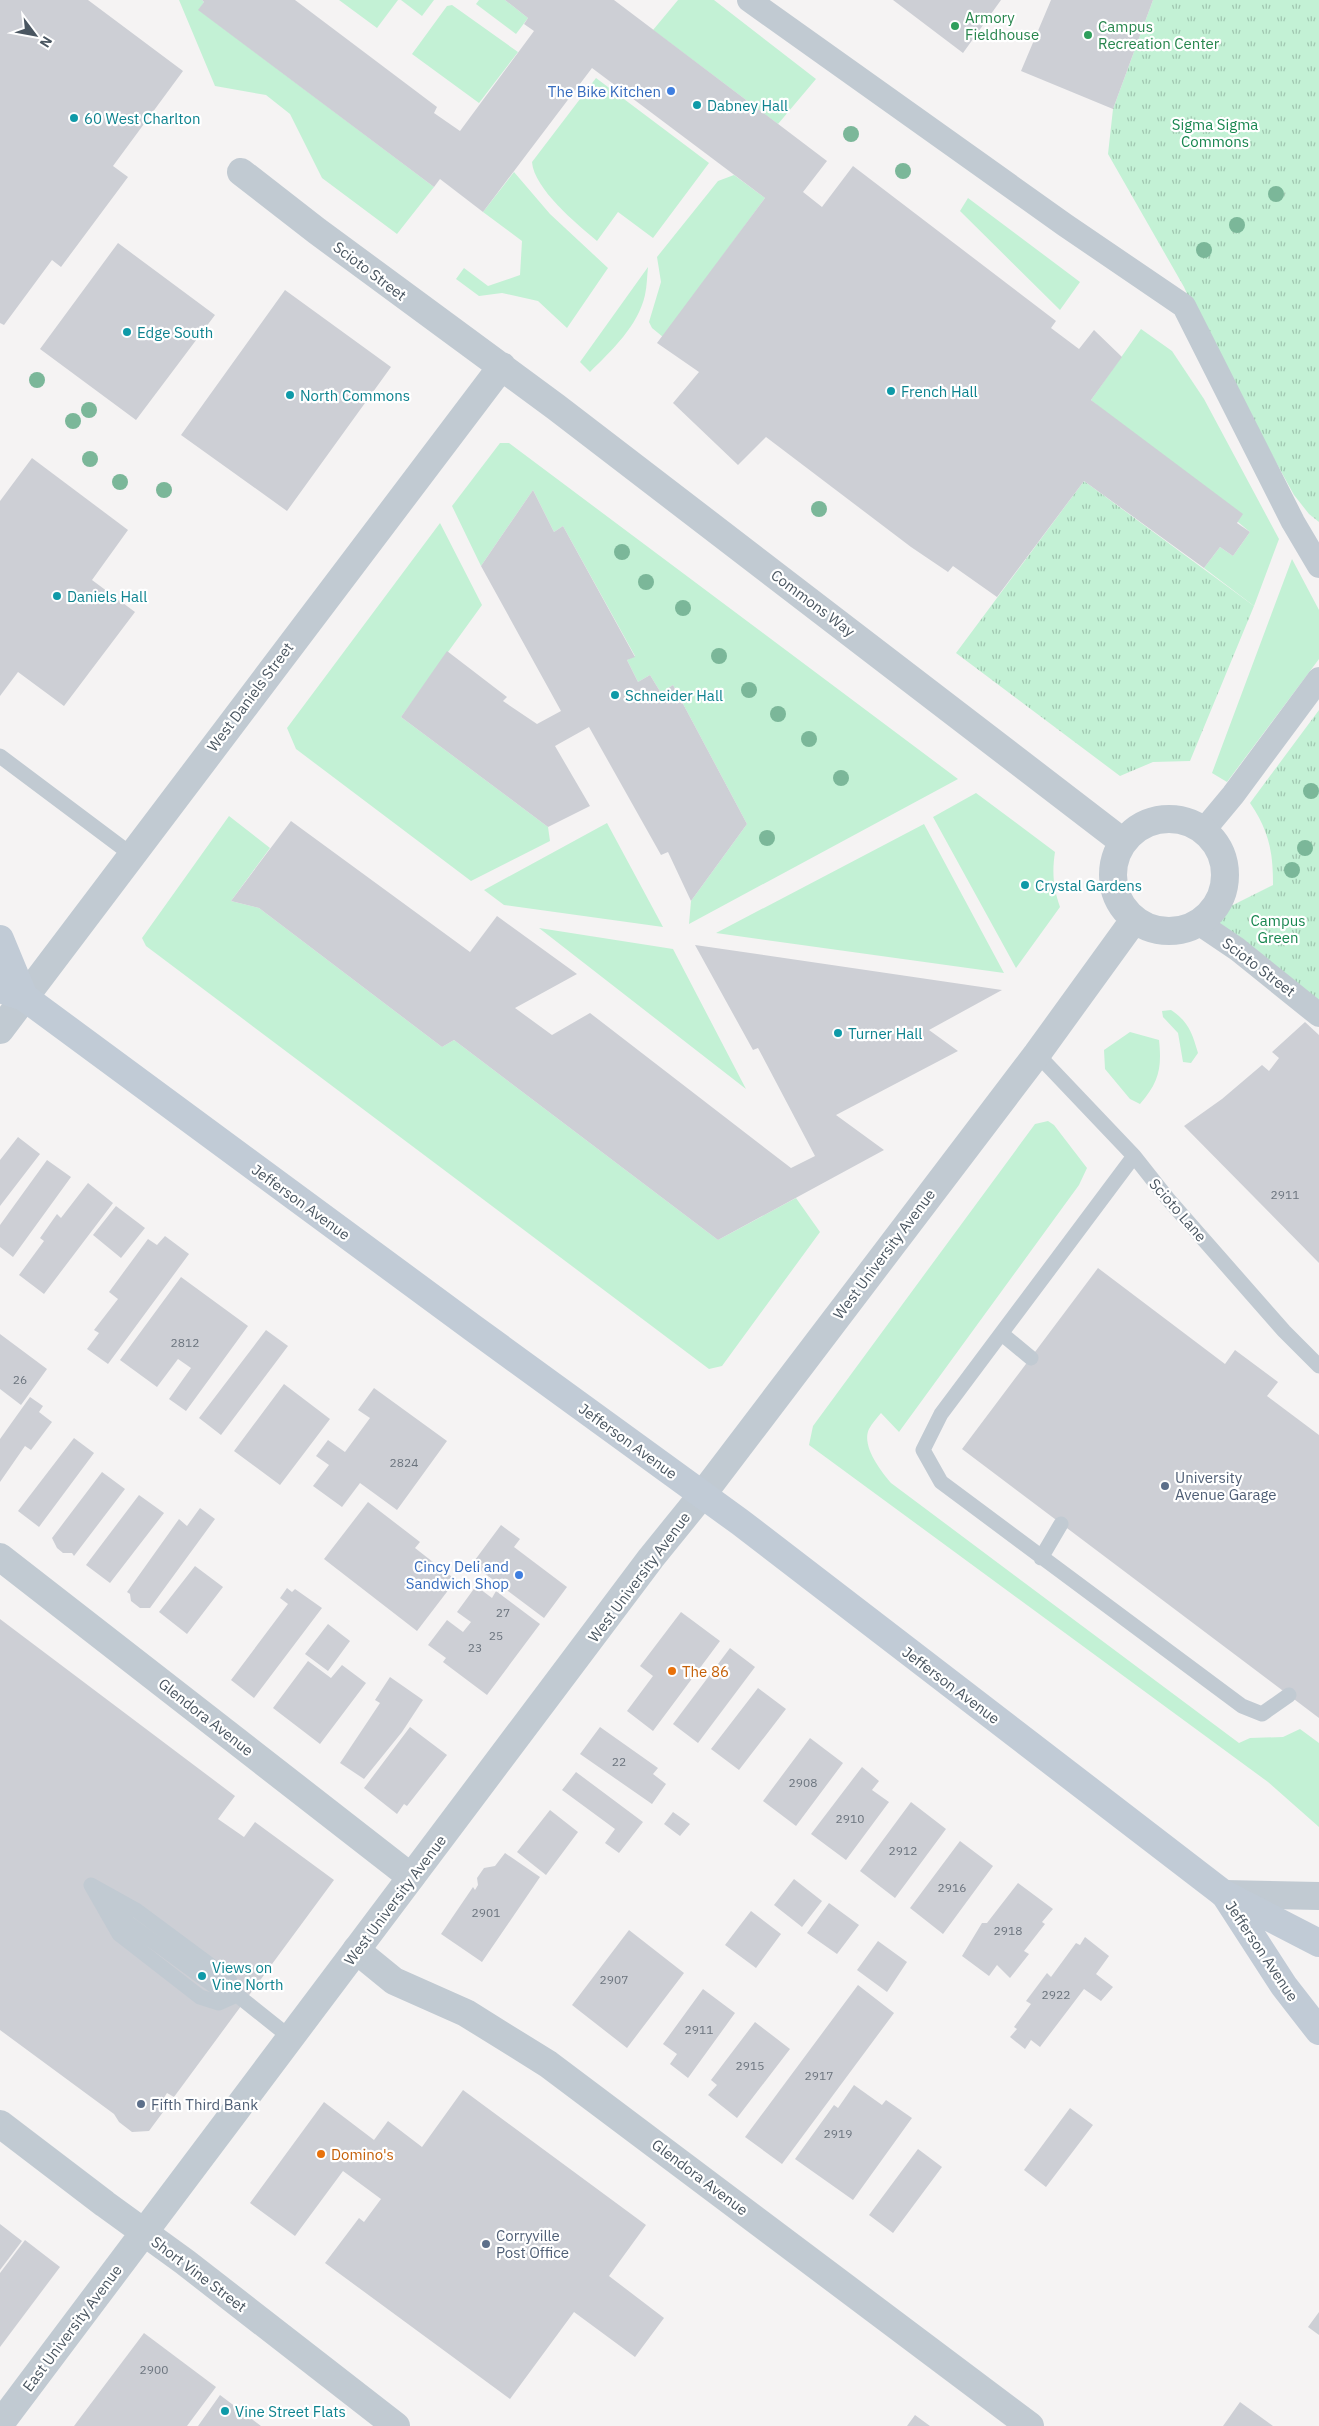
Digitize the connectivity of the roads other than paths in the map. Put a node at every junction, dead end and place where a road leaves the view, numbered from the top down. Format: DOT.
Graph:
graph roads {
  1 [pos="749,0"];
  2 [pos="241,172"];
  3 [pos="502,366"];
  4 [pos="1319,566"];
  5 [pos="1319,679"];
  6 [pos="0,756"];
  7 [pos="1202,831"];
  8 [pos="1123,842"];
  9 [pos="132,855"];
  10 [pos="1134,920"];
  11 [pos="1197,922"];
  12 [pos="0,939"];
  13 [pos="12,993"];
  14 [pos="1319,1015"];
  15 [pos="0,1030"];
  16 [pos="1037,1054"];
  17 [pos="1134,1156"];
  18 [pos="1002,1334"];
  19 [pos="1031,1358"];
  20 [pos="1319,1366"];
  21 [pos="702,1495"];
  22 [pos="1061,1524"];
  23 [pos="0,1557"];
  24 [pos="1040,1558"];
  25 [pos="1289,1695"];
  26 [pos="412,1877"];
  27 [pos="1224,1894"];
  28 [pos="1319,1896"];
  29 [pos="1319,1943"];
  30 [pos="356,1950"];
  31 [pos="237,1995"];
  32 [pos="1319,2031"];
  33 [pos="291,2038"];
  34 [pos="0,2124"];
  35 [pos="144,2233"];
  36 [pos="0,2424"];
  37 [pos="396,2426"];
  38 [pos="1030,2426"];
  1 -- 4 [label="street"];
  2 -- 3 [label="street, Scioto Street"];
  3 -- 8 [label="street, Commons Way"];
  3 -- 9 [label="street, West Daniels Street"];
  5 -- 7 [label="street"];
  6 -- 9 [label="lane"];
  7 -- 8 [label="street"];
  7 -- 11 [label="street"];
  8 -- 10 [label="street"];
  9 -- 13 [label="street, West Daniels Street"];
  10 -- 11 [label="street"];
  10 -- 16 [label="street, West University Avenue"];
  11 -- 14 [label="street, Scioto Street"];
  12 -- 13 [label="main road"];
  13 -- 15 [label="street, West Daniels Street"];
  13 -- 21 [label="main road, Jefferson Avenue"];
  16 -- 17 [label="lane, Scioto Lane"];
  16 -- 21 [label="street, West University Avenue"];
  17 -- 18 [label="lane"];
  17 -- 20 [label="lane, Scioto Lane"];
  18 -- 19 [label="lane"];
  18 -- 24 [label="lane"];
  21 -- 26 [label="street, West University Avenue"];
  21 -- 27 [label="main road, Jefferson Avenue"];
  22 -- 24 [label="lane"];
  23 -- 26 [label="street, Glendora Avenue"];
  24 -- 25 [label="lane"];
  26 -- 30 [label="street, West University Avenue"];
  27 -- 28 [label="street, Jefferson Avenue"];
  27 -- 29 [label="main road, Jefferson Avenue"];
  27 -- 32 [label="main road, Jefferson Avenue"];
  30 -- 33 [label="street, West University Avenue"];
  30 -- 38 [label="street, Glendora Avenue"];
  31 -- 31 [label="lane"];
  31 -- 33 [label="lane"];
  33 -- 35 [label="street, West University Avenue"];
  34 -- 35 [label="street, Short Vine Street"];
  35 -- 36 [label="street, East University Avenue"];
  35 -- 37 [label="street, Short Vine Street"];
}
